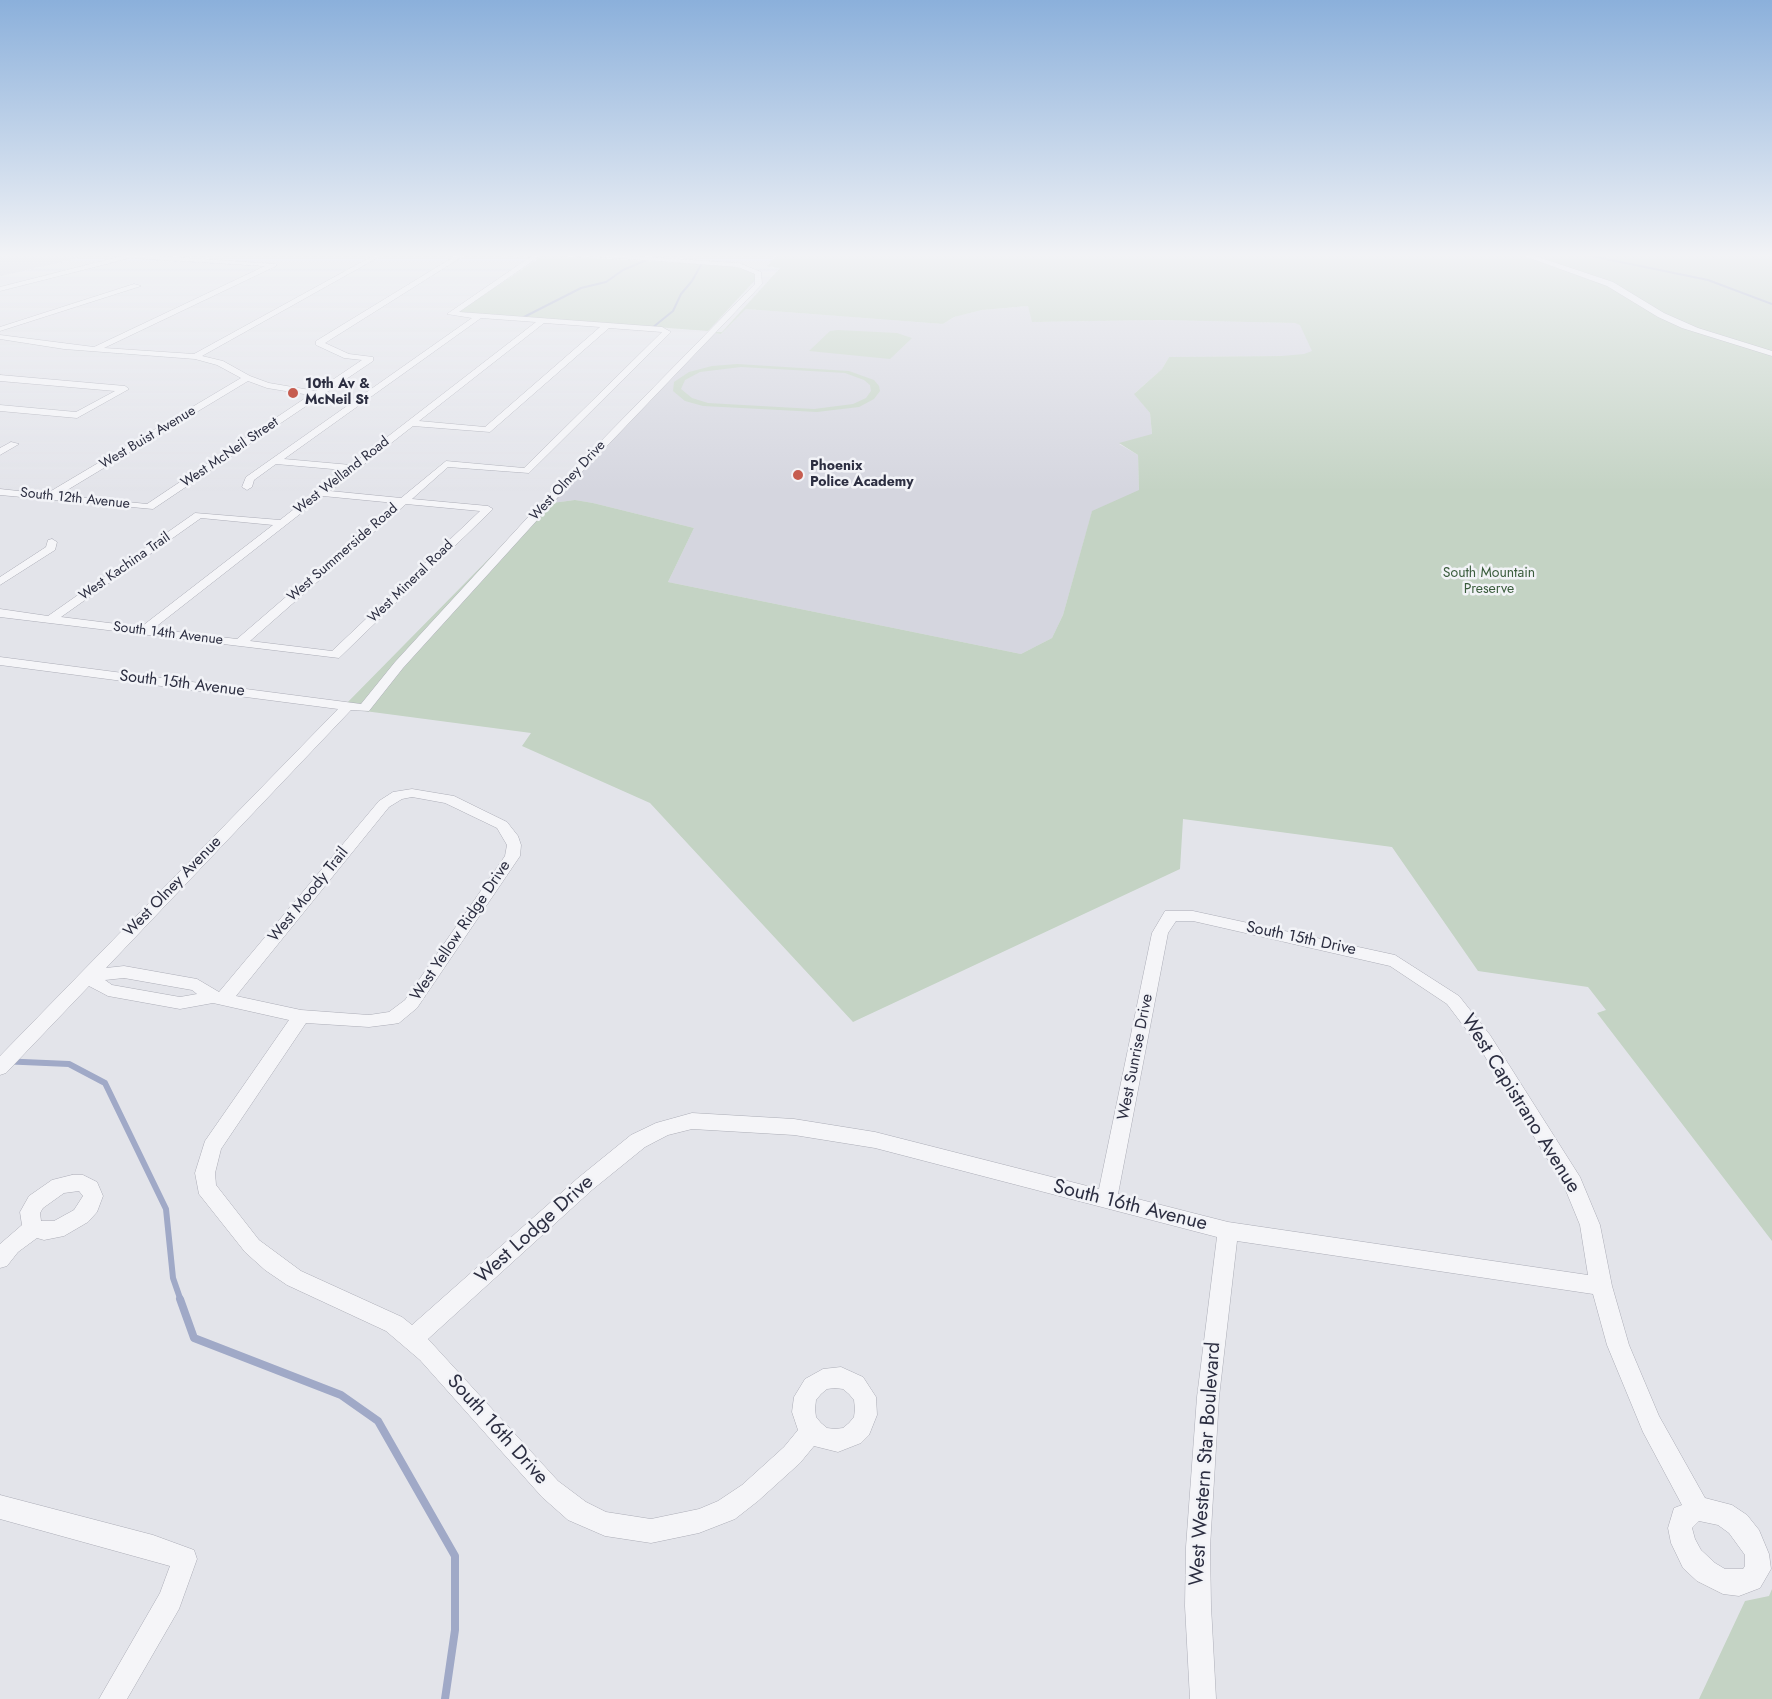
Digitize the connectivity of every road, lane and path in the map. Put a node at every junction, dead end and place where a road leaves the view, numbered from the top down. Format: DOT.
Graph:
graph roads {
  1 [pos="131,332"];
  2 [pos="240,332"];
  3 [pos="336,332"];
  4 [pos="456,332"];
  5 [pos="527,332"];
  6 [pos="599,332"];
  7 [pos="667,332"];
  8 [pos="711,332"];
  9 [pos="1707,332"];
  10 [pos="0,337"];
  11 [pos="95,349"];
  12 [pos="1772,354"];
  13 [pos="195,357"];
  14 [pos="0,378"];
  15 [pos="247,378"];
  16 [pos="319,394"];
  17 [pos="0,408"];
  18 [pos="410,423"];
  19 [pos="0,443"];
  20 [pos="0,452"];
  21 [pos="274,461"];
  22 [pos="352,468"];
  23 [pos="247,487"];
  24 [pos="0,492"];
  25 [pos="322,493"];
  26 [pos="48,497"];
  27 [pos="403,500"];
  28 [pos="149,507"];
  29 [pos="282,523"];
  30 [pos="52,542"];
  31 [pos="0,582"];
  32 [pos="0,613"];
  33 [pos="51,619"];
  34 [pos="142,631"];
  35 [pos="240,643"];
  36 [pos="335,655"];
  37 [pos="0,661"];
  38 [pos="348,706"];
  39 [pos="364,708"];
  40 [pos="511,836"];
  41 [pos="1171,915"];
  42 [pos="87,976"];
  43 [pos="1427,980"];
  44 [pos="219,998"];
  45 [pos="301,1016"];
  46 [pos="0,1068"];
  47 [pos="663,1128"];
  48 [pos="1107,1201"];
  49 [pos="34,1228"];
  50 [pos="1228,1231"];
  51 [pos="0,1259"];
  52 [pos="1601,1286"];
  53 [pos="412,1339"];
  54 [pos="811,1432"];
  55 [pos="0,1508"];
  56 [pos="1698,1509"];
  57 [pos="112,1699"];
  58 [pos="1203,1699"];
  1 -- 11 [label="street"];
  2 -- 13 [label="street"];
  3 -- 16 [label="street, West McNeil Street"];
  4 -- 21 [label="street"];
  5 -- 18 [label="street, West Welland Road"];
  6 -- 18 [label="street"];
  7 -- 27 [label="street, West Summerside Road"];
  8 -- 39 [label="street, West Olney Drive"];
  9 -- 12 [label="street"];
  10 -- 11 [label="street"];
  11 -- 13 [label="street"];
  13 -- 15 [label="street"];
  14 -- 17 [label="street"];
  15 -- 16 [label="street"];
  15 -- 26 [label="street, West Buist Avenue"];
  16 -- 28 [label="street, West McNeil Street"];
  18 -- 22 [label="street, West Welland Road"];
  19 -- 20 [label="street"];
  21 -- 22 [label="street"];
  21 -- 23 [label="street"];
  22 -- 25 [label="street, West Welland Road"];
  24 -- 26 [label="street, South 12th Avenue"];
  25 -- 27 [label="street"];
  25 -- 29 [label="street, West Welland Road"];
  26 -- 28 [label="street, South 12th Avenue"];
  27 -- 35 [label="street, West Summerside Road"];
  27 -- 36 [label="street, West Mineral Road"];
  29 -- 33 [label="street, West Kachina Trail"];
  29 -- 34 [label="street, West Welland Road"];
  30 -- 31 [label="street"];
  32 -- 33 [label="street, South 14th Avenue"];
  33 -- 34 [label="street, South 14th Avenue"];
  34 -- 35 [label="street, South 14th Avenue"];
  35 -- 36 [label="street, South 14th Avenue"];
  37 -- 38 [label="street, South 15th Avenue"];
  38 -- 39 [label="street, South 15th Avenue"];
  38 -- 42 [label="street, West Olney Avenue"];
  40 -- 44 [label="street, West Moody Trail"];
  40 -- 45 [label="street, West Yellow Ridge Drive"];
  41 -- 43 [label="street, South 15th Drive"];
  41 -- 48 [label="street, West Sunrise Drive"];
  42 -- 44 [label="street"];
  42 -- 46 [label="street, West Olney Avenue"];
  43 -- 52 [label="street, West Capistrano Avenue"];
  44 -- 45 [label="street"];
  45 -- 53 [label="street, South 16th Drive"];
  47 -- 48 [label="street, South 16th Avenue"];
  47 -- 53 [label="street, West Lodge Drive"];
  48 -- 50 [label="street, South 16th Avenue"];
  49 -- 51 [label="street"];
  50 -- 52 [label="street, South 16th Avenue"];
  50 -- 58 [label="street, West Western Star Boulevard"];
  52 -- 56 [label="street, West Capistrano Avenue"];
  53 -- 54 [label="street, South 16th Drive"];
  55 -- 57 [label="street"];
}
